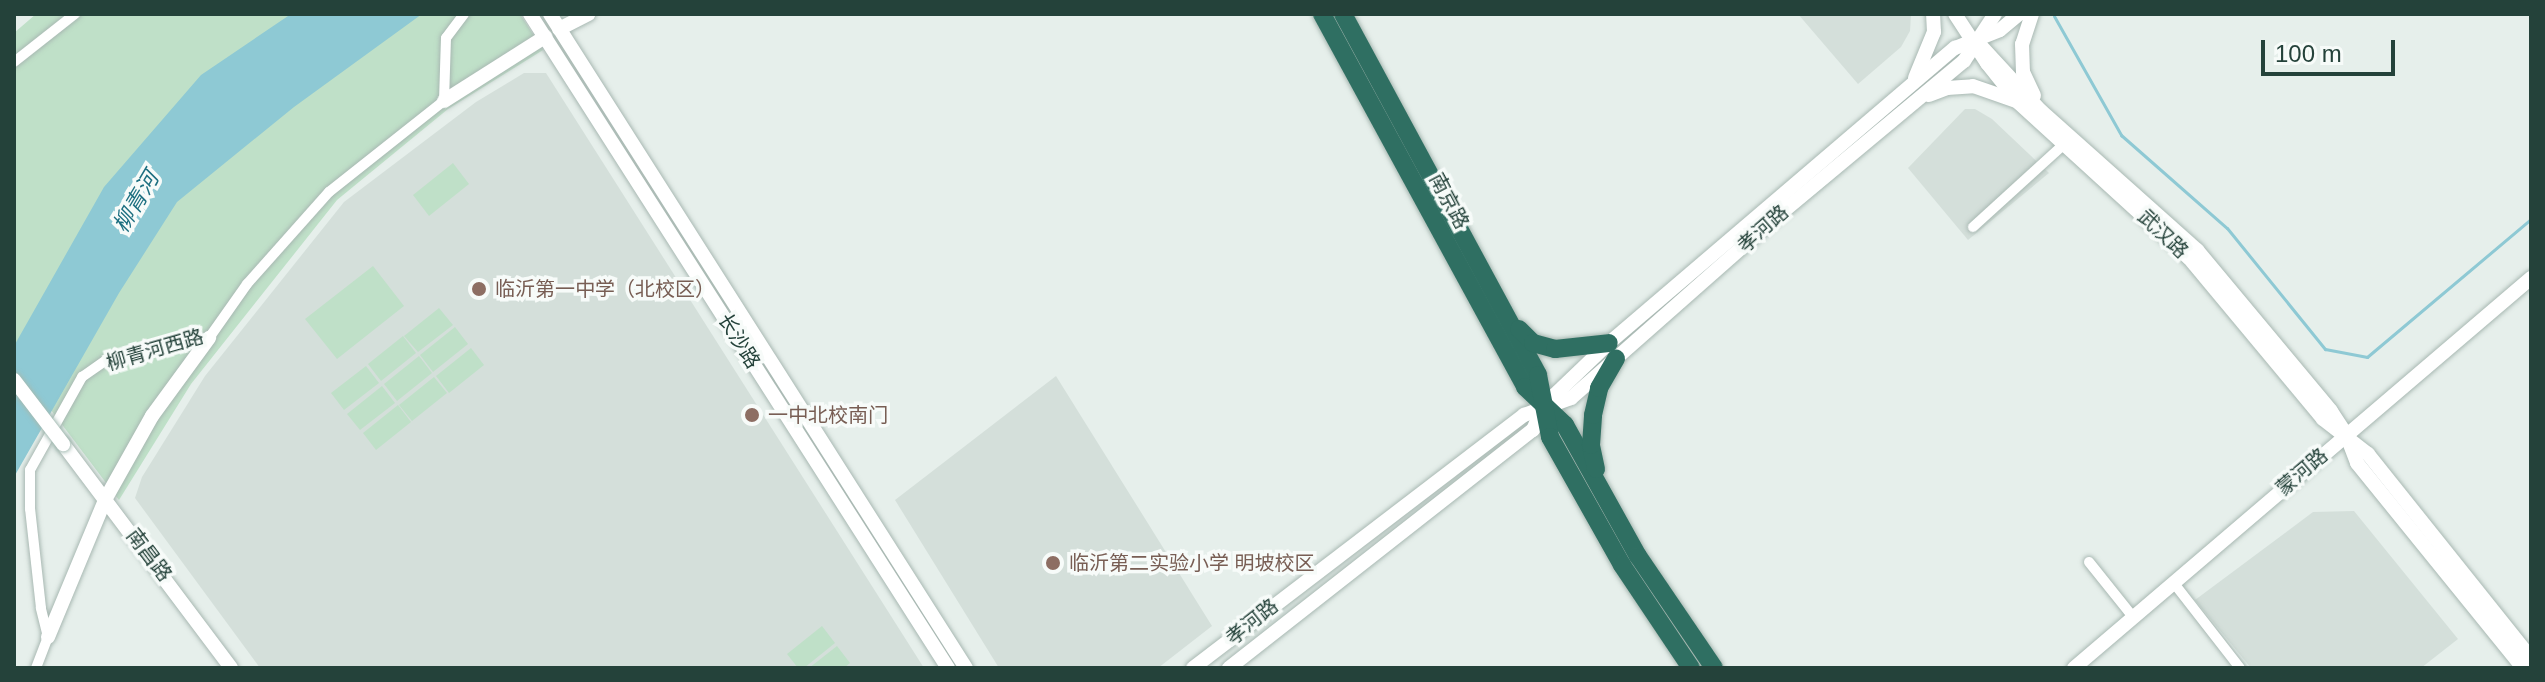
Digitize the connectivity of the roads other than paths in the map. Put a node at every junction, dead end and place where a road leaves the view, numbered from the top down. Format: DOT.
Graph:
graph roads {
  1 [pos="75,14"];
  2 [pos="464,14"];
  3 [pos="530,14"];
  4 [pos="550,14"];
  5 [pos="588,14"];
  6 [pos="1322,14"];
  7 [pos="1343,14"];
  8 [pos="1933,14"];
  9 [pos="1955,14"];
  10 [pos="1995,14"];
  11 [pos="2019,14"];
  12 [pos="2032,14"];
  13 [pos="559,29"];
  14 [pos="545,37"];
  15 [pos="1975,41"];
  16 [pos="14,62"];
  17 [pos="1911,84"];
  18 [pos="1918,99"];
  19 [pos="444,101"];
  20 [pos="2019,103"];
  21 [pos="2041,111"];
  22 [pos="2063,145"];
  23 [pos="1973,227"];
  24 [pos="2531,278"];
  25 [pos="1506,318"];
  26 [pos="209,338"];
  27 [pos="1613,350"];
  28 [pos="14,380"];
  29 [pos="1543,406"];
  30 [pos="2346,434"];
  31 [pos="1600,487"];
  32 [pos="106,498"];
  33 [pos="2089,562"];
  34 [pos="2173,582"];
  35 [pos="2133,617"];
  36 [pos="48,637"];
  37 [pos="2531,658"];
  38 [pos="36,668"];
  39 [pos="231,668"];
  40 [pos="948,668"];
  41 [pos="966,668"];
  42 [pos="1193,668"];
  43 [pos="1229,668"];
  44 [pos="1691,668"];
  45 [pos="1714,668"];
  46 [pos="2074,668"];
  47 [pos="2240,668"];
  48 [pos="2523,668"];
  1 -- 16 [label="street"];
  2 -- 19 [label="street"];
  3 -- 14 [label="main road, 长沙路"];
  4 -- 13 [label="main road, 长沙路"];
  5 -- 13 [label="main road"];
  6 -- 29 [label="highway, 南京路"];
  7 -- 25 [label="highway, 南京路"];
  8 -- 17 [label="main road"];
  9 -- 15 [label="main road, 武汉路"];
  10 -- 15 [label="main road, 孝河路"];
  11 -- 15 [label="main road, 孝河路"];
  12 -- 21 [label="main road"];
  13 -- 41 [label="main road, 长沙路"];
  14 -- 19 [label="main road"];
  14 -- 40 [label="main road, 长沙路"];
  15 -- 17 [label="main road, 孝河路"];
  15 -- 18 [label="main road, 孝河路"];
  15 -- 20 [label="main road, 武汉路"];
  15 -- 21 [label="main road, 武汉路"];
  17 -- 27 [label="main road, 孝河路"];
  18 -- 20 [label="main road"];
  18 -- 27 [label="main road, 孝河路"];
  19 -- 26 [label="street, 柳青河西路"];
  20 -- 22 [label="main road, 武汉路"];
  21 -- 30 [label="main road, 武汉路"];
  22 -- 23 [label="street"];
  22 -- 30 [label="main road, 武汉路"];
  24 -- 30 [label="main road, 蒙河路"];
  25 -- 27 [label="highway"];
  25 -- 29 [label="highway, 南京路"];
  26 -- 32 [label="main road"];
  26 -- 36 [label="street, 柳青河西路"];
  27 -- 29 [label="main road, 孝河路"];
  27 -- 31 [label="highway"];
  28 -- 32 [label="main road, 南昌路, bridge"];
  29 -- 31 [label="highway, 南京路"];
  29 -- 42 [label="main road, 孝河路"];
  29 -- 43 [label="main road, 孝河路"];
  29 -- 44 [label="highway, 南京路"];
  30 -- 34 [label="main road, 蒙河路"];
  30 -- 37 [label="main road, 武汉路"];
  30 -- 48 [label="main road, 武汉路"];
  31 -- 45 [label="highway, 南京路"];
  32 -- 36 [label="main road"];
  32 -- 39 [label="main road, 南昌路"];
  33 -- 35 [label="street"];
  34 -- 35 [label="main road, 蒙河路"];
  34 -- 47 [label="street"];
  35 -- 46 [label="main road, 蒙河路"];
  36 -- 38 [label="street"];
}
